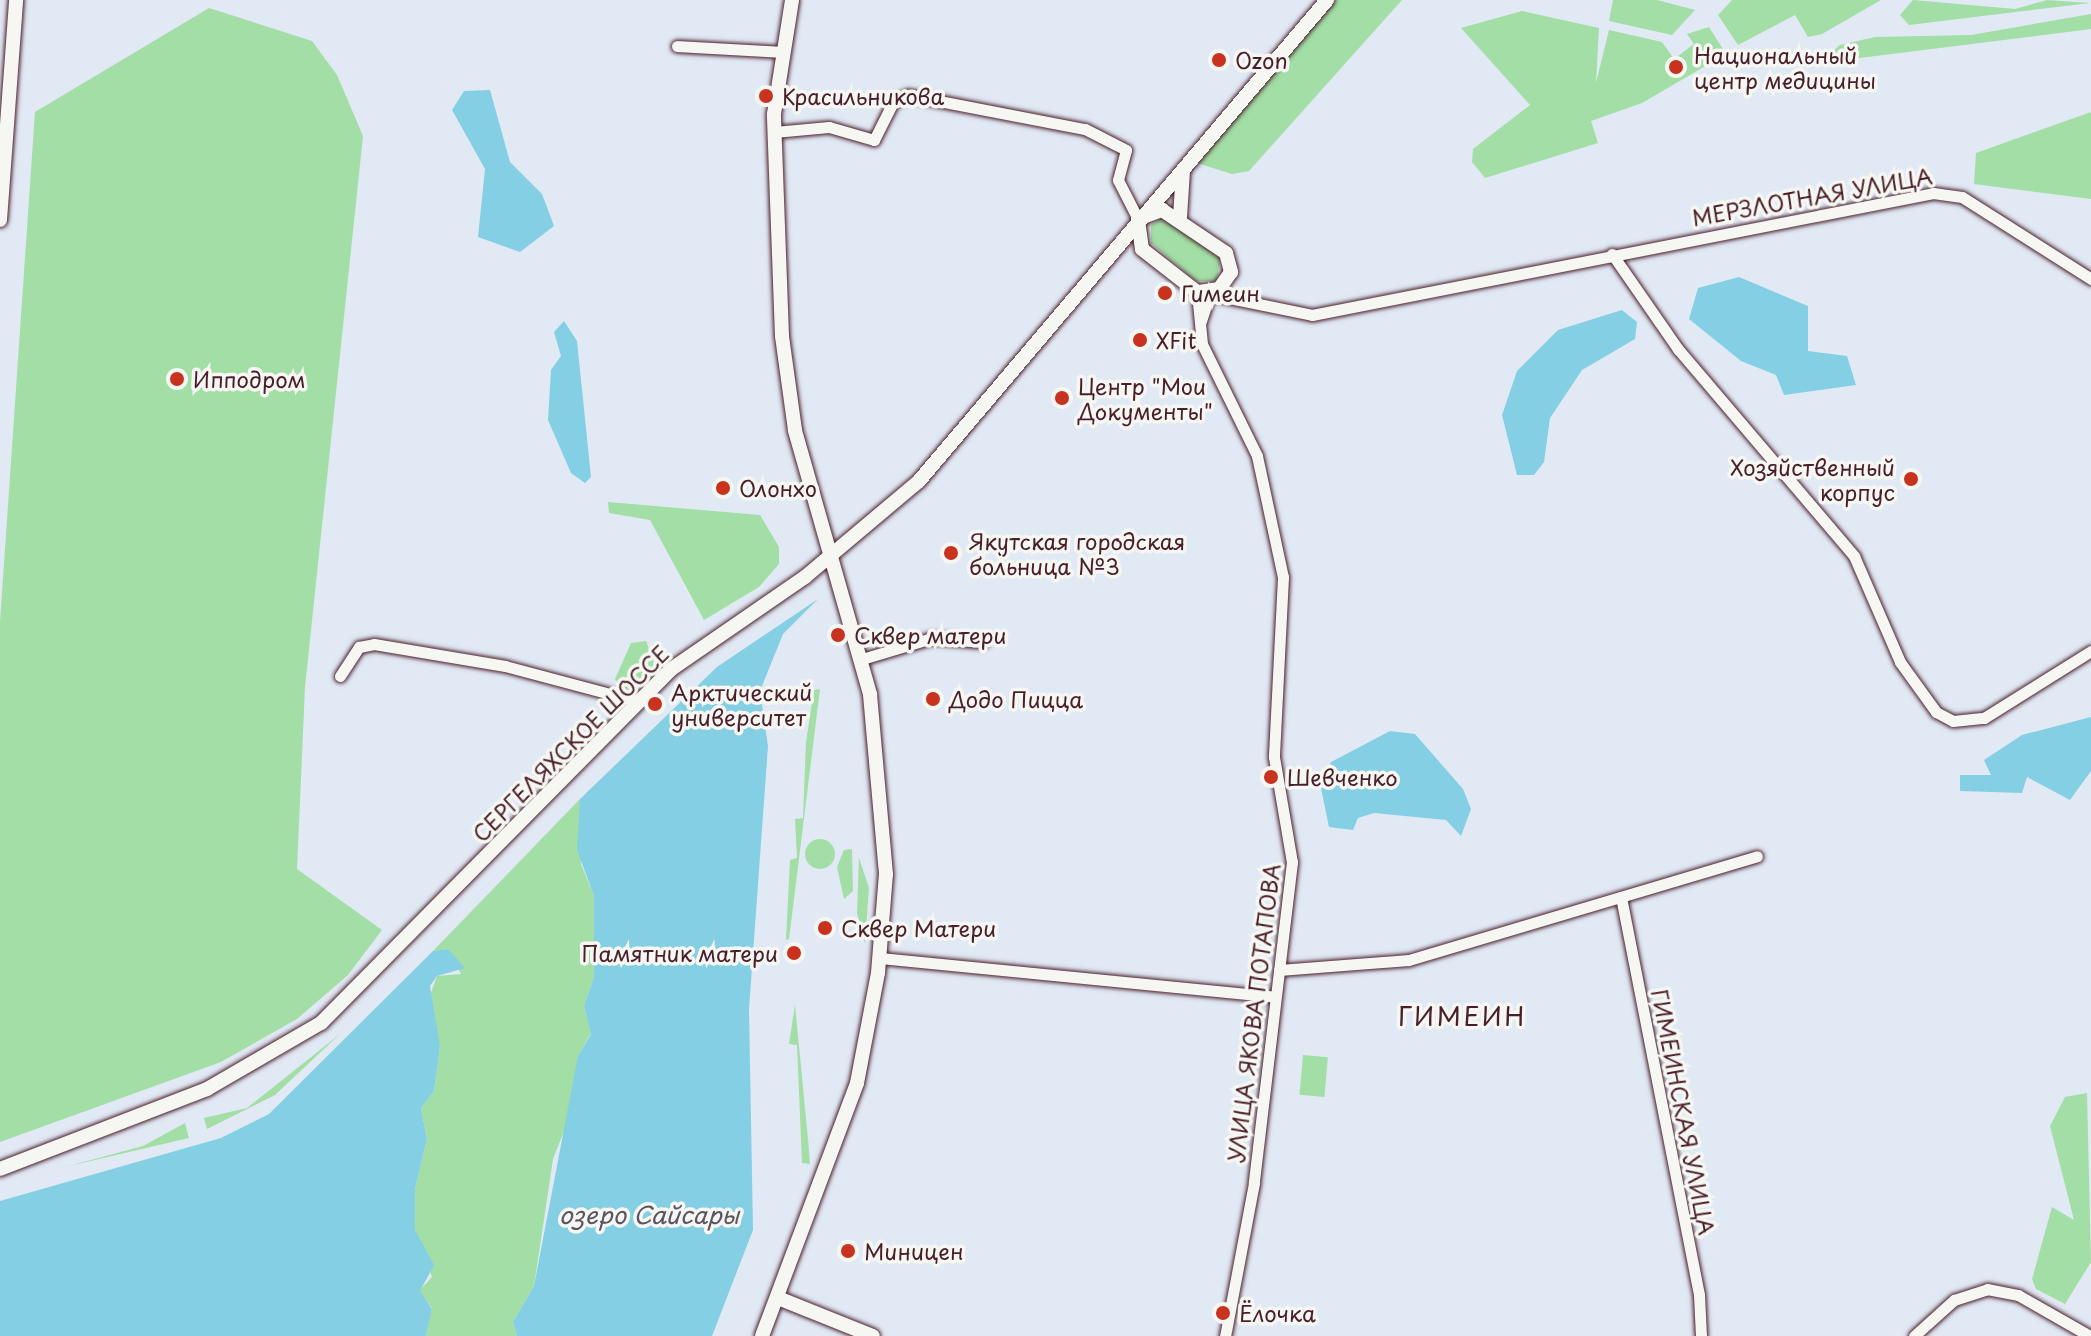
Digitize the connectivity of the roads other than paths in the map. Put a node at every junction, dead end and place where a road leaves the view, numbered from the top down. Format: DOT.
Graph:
graph roads {
  1 [pos="16,0"];
  2 [pos="792,0"];
  3 [pos="1327,0"];
  4 [pos="677,46"];
  5 [pos="783,52"];
  6 [pos="774,132"];
  7 [pos="1184,166"];
  8 [pos="1180,217"];
  9 [pos="1138,219"];
  10 [pos="0,220"];
  11 [pos="1142,249"];
  12 [pos="1612,254"];
  13 [pos="1104,261"];
  14 [pos="2091,279"];
  15 [pos="1227,282"];
  16 [pos="1203,293"];
  17 [pos="1245,300"];
  18 [pos="831,557"];
  19 [pos="983,642"];
  20 [pos="2091,651"];
  21 [pos="862,659"];
  22 [pos="340,676"];
  23 [pos="637,701"];
  24 [pos="1757,856"];
  25 [pos="1621,897"];
  26 [pos="880,958"];
  27 [pos="1279,970"];
  28 [pos="1275,997"];
  29 [pos="0,1169"];
  30 [pos="778,1298"];
  31 [pos="762,1336"];
  32 [pos="873,1336"];
  33 [pos="1225,1336"];
  34 [pos="1701,1336"];
  35 [pos="1914,1336"];
  36 [pos="2090,1336"];
  1 -- 10 [label="main road"];
  2 -- 5 [label="main road"];
  3 -- 7 [label="main road, СЕРГЕЛЯХСКОЕ ШОССЕ"];
  4 -- 5 [label="street"];
  5 -- 6 [label="main road"];
  6 -- 9 [label="street"];
  6 -- 18 [label="main road"];
  7 -- 8 [label="main road"];
  7 -- 9 [label="main road, СЕРГЕЛЯХСКОЕ ШОССЕ"];
  8 -- 9 [label="main road"];
  8 -- 15 [label="main road"];
  9 -- 11 [label="main road"];
  9 -- 13 [label="main road, СЕРГЕЛЯХСКОЕ ШОССЕ"];
  11 -- 13 [label="main road"];
  11 -- 16 [label="main road"];
  12 -- 14 [label="street, МЕРЗЛОТНАЯ УЛИЦА"];
  12 -- 17 [label="street, МЕРЗЛОТНАЯ УЛИЦА"];
  12 -- 20 [label="street"];
  13 -- 18 [label="main road, СЕРГЕЛЯХСКОЕ ШОССЕ"];
  15 -- 16 [label="main road"];
  15 -- 17 [label="street"];
  16 -- 17 [label="street"];
  16 -- 27 [label="street, УЛИЦА ЯКОВА ПОТАПОВА"];
  18 -- 21 [label="main road"];
  18 -- 23 [label="main road, СЕРГЕЛЯХСКОЕ ШОССЕ"];
  19 -- 21 [label="street"];
  21 -- 26 [label="main road"];
  22 -- 23 [label="street"];
  23 -- 29 [label="main road, СЕРГЕЛЯХСКОЕ ШОССЕ"];
  24 -- 25 [label="street"];
  25 -- 27 [label="street"];
  25 -- 34 [label="street, ГИМЕИНСКАЯ УЛИЦА"];
  26 -- 28 [label="street"];
  26 -- 30 [label="main road"];
  27 -- 28 [label="street, УЛИЦА ЯКОВА ПОТАПОВА"];
  28 -- 33 [label="street, УЛИЦА ЯКОВА ПОТАПОВА"];
  30 -- 31 [label="main road"];
  30 -- 32 [label="main road"];
  35 -- 36 [label="street"];
}
